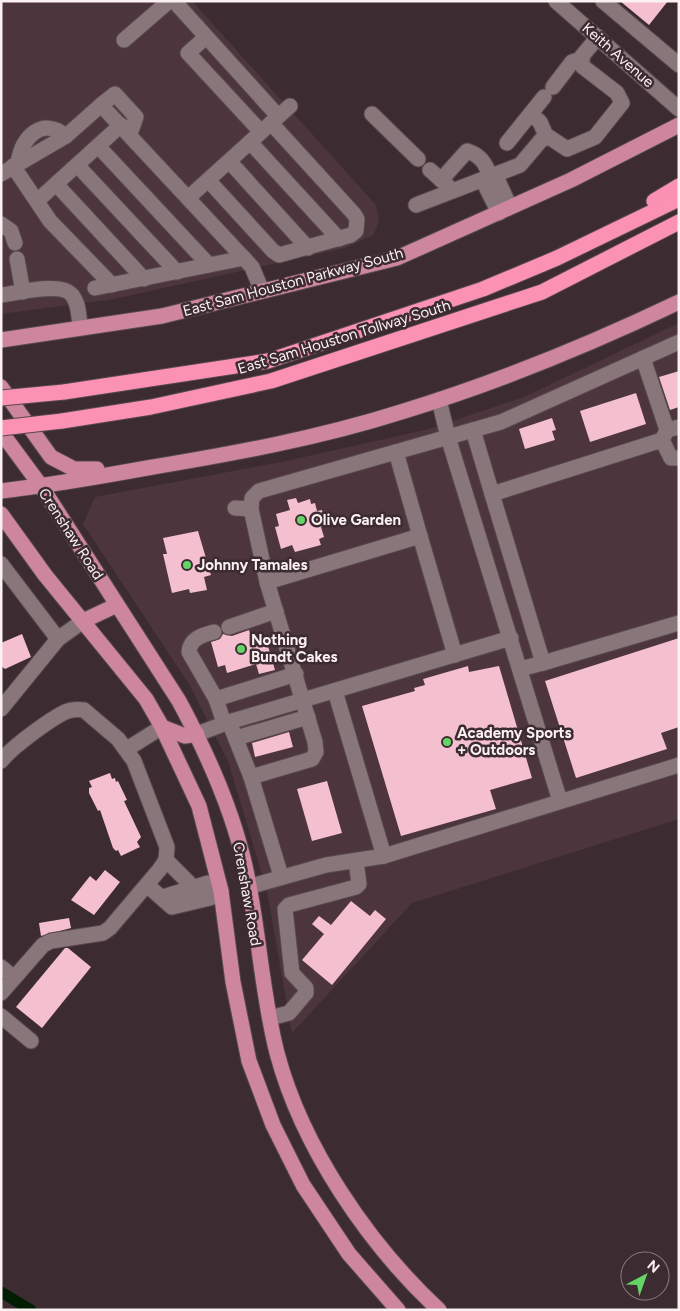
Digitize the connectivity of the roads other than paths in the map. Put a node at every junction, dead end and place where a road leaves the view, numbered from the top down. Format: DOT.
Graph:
graph roads {
  1 [pos="168,1"];
  2 [pos="174,1"];
  3 [pos="556,1"];
  4 [pos="603,1"];
  5 [pos="206,37"];
  6 [pos="598,37"];
  7 [pos="124,40"];
  8 [pos="582,59"];
  9 [pos="679,65"];
  10 [pos="290,106"];
  11 [pos="679,108"];
  12 [pos="372,114"];
  13 [pos="531,114"];
  14 [pos="679,125"];
  15 [pos="265,128"];
  16 [pos="126,129"];
  17 [pos="546,138"];
  18 [pos="507,143"];
  19 [pos="98,146"];
  20 [pos="229,161"];
  21 [pos="77,165"];
  22 [pos="11,167"];
  23 [pos="490,178"];
  24 [pos="208,180"];
  25 [pos="441,180"];
  26 [pos="56,184"];
  27 [pos="679,186"];
  28 [pos="454,191"];
  29 [pos="188,198"];
  30 [pos="679,199"];
  31 [pos="37,201"];
  32 [pos="416,205"];
  33 [pos="504,210"];
  34 [pos="679,222"];
  35 [pos="1,224"];
  36 [pos="679,231"];
  37 [pos="339,239"];
  38 [pos="15,243"];
  39 [pos="308,248"];
  40 [pos="244,258"];
  41 [pos="557,258"];
  42 [pos="17,259"];
  43 [pos="209,266"];
  44 [pos="177,272"];
  45 [pos="144,278"];
  46 [pos="112,285"];
  47 [pos="95,288"];
  48 [pos="262,291"];
  49 [pos="22,292"];
  50 [pos="542,292"];
  51 [pos="1,295"];
  52 [pos="679,302"];
  53 [pos="80,328"];
  54 [pos="1,340"];
  55 [pos="679,342"];
  56 [pos="643,358"];
  57 [pos="1,386"];
  58 [pos="1,398"];
  59 [pos="439,400"];
  60 [pos="1,428"];
  61 [pos="473,430"];
  62 [pos="1,432"];
  63 [pos="669,432"];
  64 [pos="448,437"];
  65 [pos="396,452"];
  66 [pos="679,458"];
  67 [pos="158,466"];
  68 [pos="41,486"];
  69 [pos="1,491"];
  70 [pos="492,494"];
  71 [pos="235,508"];
  72 [pos="251,509"];
  73 [pos="1,514"];
  74 [pos="420,536"];
  75 [pos="1,564"];
  76 [pos="267,582"];
  77 [pos="117,605"];
  78 [pos="276,611"];
  79 [pos="83,621"];
  80 [pos="679,623"];
  81 [pos="230,627"];
  82 [pos="214,632"];
  83 [pos="511,638"];
  84 [pos="58,639"];
  85 [pos="455,655"];
  86 [pos="543,662"];
  87 [pos="520,668"];
  88 [pos="296,674"];
  89 [pos="335,691"];
  90 [pos="216,699"];
  91 [pos="304,701"];
  92 [pos="1,709"];
  93 [pos="308,717"];
  94 [pos="227,723"];
  95 [pos="162,727"];
  96 [pos="197,734"];
  97 [pos="236,738"];
  98 [pos="127,749"];
  99 [pos="1,761"];
  100 [pos="679,765"];
  101 [pos="251,777"];
  102 [pos="560,801"];
  103 [pos="384,856"];
  104 [pos="166,860"];
  105 [pos="356,861"];
  106 [pos="281,876"];
  107 [pos="147,885"];
  108 [pos="193,887"];
  109 [pos="248,887"];
  110 [pos="221,891"];
  111 [pos="163,897"];
  112 [pos="1,968"];
  113 [pos="14,978"];
  114 [pos="1,993"];
  115 [pos="1,1016"];
  116 [pos="270,1018"];
  117 [pos="31,1041"];
  118 [pos="398,1310"];
  119 [pos="439,1310"];
  1 -- 7 [label="street"];
  2 -- 5 [label="street"];
  3 -- 6 [label="street, Keith Avenue"];
  4 -- 9 [label="street"];
  5 -- 15 [label="street"];
  5 -- 15 [label="street"];
  6 -- 8 [label="street"];
  6 -- 11 [label="street, Keith Avenue"];
  8 -- 13 [label="street"];
  8 -- 17 [label="street"];
  10 -- 15 [label="street"];
  12 -- 25 [label="street"];
  13 -- 17 [label="street"];
  13 -- 18 [label="street"];
  14 -- 33 [label="main road, East Sam Houston Parkway South"];
  15 -- 20 [label="street"];
  15 -- 37 [label="street"];
  15 -- 37 [label="street"];
  16 -- 19 [label="street"];
  16 -- 22 [label="street"];
  16 -- 29 [label="street"];
  17 -- 23 [label="street"];
  19 -- 21 [label="street"];
  19 -- 43 [label="street"];
  20 -- 24 [label="street"];
  20 -- 39 [label="street"];
  21 -- 26 [label="street"];
  21 -- 44 [label="street"];
  22 -- 31 [label="street"];
  23 -- 25 [label="street"];
  23 -- 28 [label="street"];
  23 -- 33 [label="street"];
  24 -- 29 [label="street"];
  24 -- 39 [label="street"];
  25 -- 28 [label="street"];
  26 -- 31 [label="street"];
  26 -- 45 [label="street"];
  27 -- 41 [label="highway"];
  28 -- 32 [label="street"];
  29 -- 40 [label="street"];
  30 -- 41 [label="highway, East Sam Houston Tollway South"];
  31 -- 46 [label="street"];
  33 -- 48 [label="main road, East Sam Houston Parkway South"];
  34 -- 50 [label="highway, East Sam Houston Tollway South"];
  35 -- 38 [label="street"];
  36 -- 50 [label="highway"];
  37 -- 39 [label="street"];
  40 -- 43 [label="street"];
  40 -- 48 [label="street"];
  41 -- 58 [label="highway, East Sam Houston Tollway South, bridge"];
  42 -- 49 [label="street"];
  43 -- 44 [label="street"];
  44 -- 45 [label="street"];
  45 -- 46 [label="street"];
  46 -- 47 [label="street"];
  48 -- 53 [label="main road, East Sam Houston Parkway South"];
  49 -- 51 [label="street"];
  49 -- 53 [label="street"];
  50 -- 60 [label="highway, East Sam Houston Tollway South, bridge"];
  52 -- 59 [label="main road"];
  53 -- 54 [label="main road, East Sam Houston Parkway South"];
  55 -- 56 [label="street"];
  56 -- 61 [label="street"];
  56 -- 63 [label="street"];
  57 -- 67 [label="main road"];
  59 -- 64 [label="street"];
  59 -- 67 [label="main road"];
  61 -- 64 [label="street"];
  61 -- 70 [label="street"];
  62 -- 68 [label="main road, Crenshaw Road"];
  63 -- 66 [label="street"];
  63 -- 70 [label="street"];
  64 -- 65 [label="street"];
  64 -- 83 [label="street"];
  65 -- 72 [label="street"];
  65 -- 74 [label="street"];
  67 -- 68 [label="main road"];
  68 -- 69 [label="main road"];
  68 -- 77 [label="main road, Crenshaw Road"];
  70 -- 86 [label="street"];
  71 -- 72 [label="street"];
  72 -- 76 [label="street"];
  73 -- 79 [label="main road, Crenshaw Road"];
  74 -- 76 [label="street"];
  74 -- 85 [label="street"];
  75 -- 84 [label="street"];
  76 -- 78 [label="street"];
  77 -- 79 [label="main road"];
  77 -- 96 [label="main road, Crenshaw Road"];
  78 -- 81 [label="street"];
  78 -- 88 [label="street"];
  79 -- 84 [label="street"];
  79 -- 95 [label="main road, Crenshaw Road"];
  80 -- 86 [label="street"];
  82 -- 90 [label="street"];
  83 -- 85 [label="street"];
  83 -- 87 [label="street"];
  84 -- 92 [label="street"];
  85 -- 89 [label="street"];
  86 -- 87 [label="street"];
  87 -- 102 [label="street"];
  88 -- 90 [label="street"];
  88 -- 91 [label="street"];
  89 -- 91 [label="street"];
  89 -- 103 [label="street"];
  90 -- 94 [label="street"];
  91 -- 93 [label="street"];
  91 -- 94 [label="street"];
  93 -- 97 [label="street"];
  93 -- 101 [label="street"];
  94 -- 96 [label="street"];
  94 -- 97 [label="street"];
  95 -- 96 [label="main road"];
  95 -- 98 [label="street"];
  95 -- 110 [label="main road, Crenshaw Road"];
  96 -- 109 [label="main road, Crenshaw Road"];
  97 -- 101 [label="street"];
  98 -- 99 [label="street"];
  98 -- 104 [label="street"];
  100 -- 102 [label="street"];
  101 -- 106 [label="street"];
  102 -- 103 [label="street"];
  103 -- 105 [label="street"];
  104 -- 107 [label="street"];
  104 -- 108 [label="street"];
  105 -- 106 [label="street"];
  105 -- 116 [label="street"];
  106 -- 109 [label="street"];
  107 -- 111 [label="street"];
  107 -- 113 [label="street"];
  108 -- 110 [label="street"];
  108 -- 111 [label="street"];
  109 -- 110 [label="main road"];
  109 -- 116 [label="main road, Crenshaw Road"];
  110 -- 111 [label="street"];
  110 -- 118 [label="main road, Crenshaw Road"];
  112 -- 113 [label="street"];
  113 -- 114 [label="street"];
  115 -- 117 [label="street"];
  116 -- 119 [label="main road, Crenshaw Road"];
}
